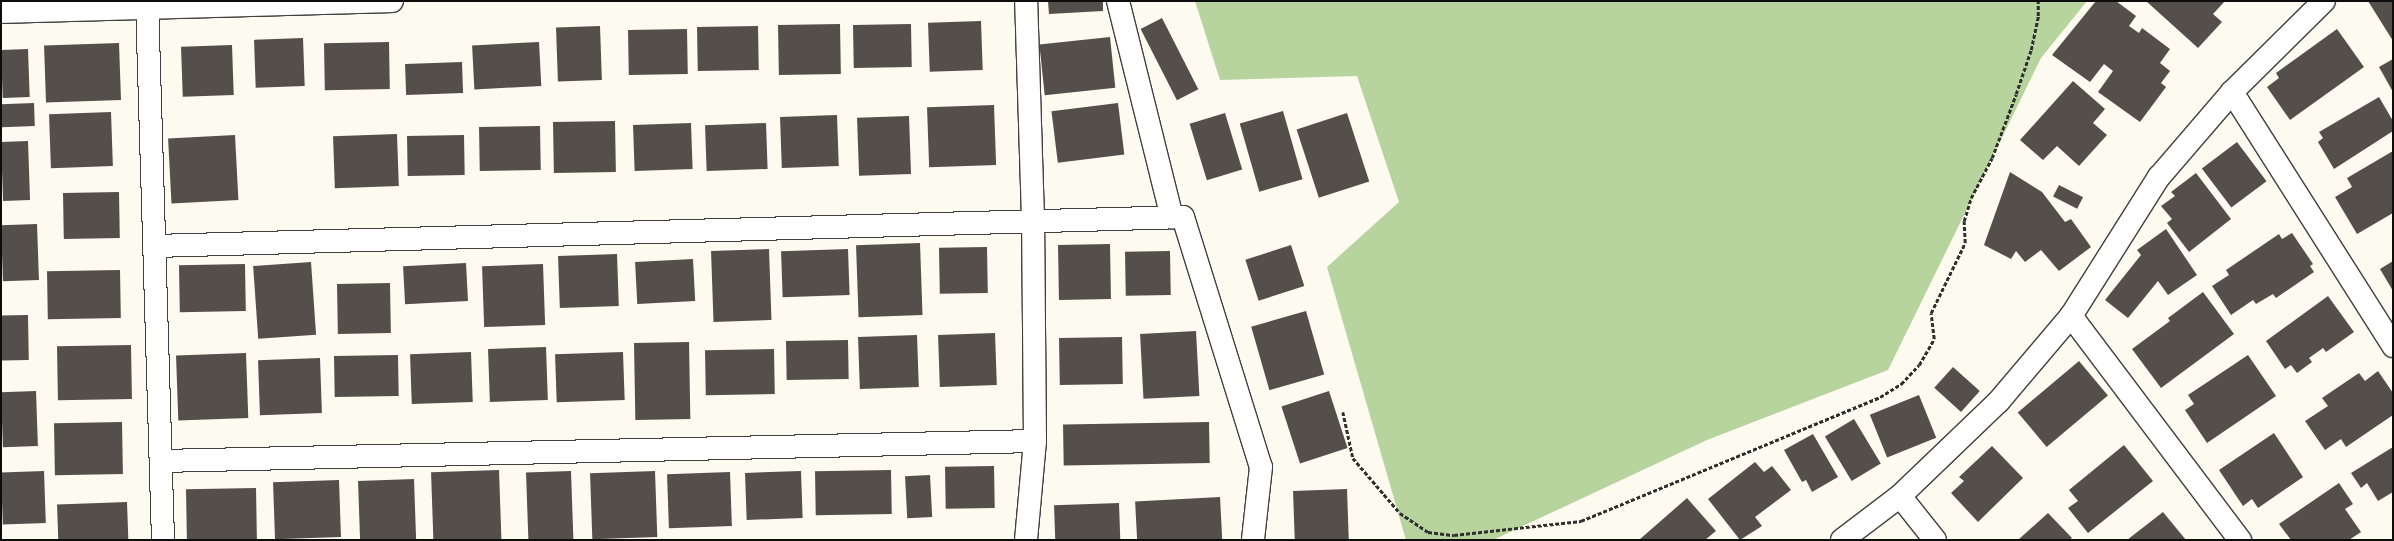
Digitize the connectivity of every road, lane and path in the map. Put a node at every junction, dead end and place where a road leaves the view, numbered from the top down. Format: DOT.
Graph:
graph roads {
  1 [pos="392,1"];
  2 [pos="1026,1"];
  3 [pos="1118,1"];
  4 [pos="2038,1"];
  5 [pos="2324,1"];
  6 [pos="147,5"];
  7 [pos="1,12"];
  8 [pos="2232,92"];
  9 [pos="1172,217"];
  10 [pos="1033,219"];
  11 [pos="154,246"];
  12 [pos="2071,316"];
  13 [pos="2393,346"];
  14 [pos="1343,412"];
  15 [pos="1035,441"];
  16 [pos="161,461"];
  17 [pos="1900,496"];
  18 [pos="163,540"];
  19 [pos="1026,540"];
  20 [pos="1253,540"];
  21 [pos="1842,540"];
  22 [pos="1935,540"];
  23 [pos="2240,540"];
  1 -- 6 [label="street"];
  2 -- 10 [label="street"];
  3 -- 9 [label="street"];
  4 -- 14 [label="path"];
  5 -- 8 [label="street"];
  6 -- 7 [label="street"];
  6 -- 11 [label="street"];
  8 -- 12 [label="street"];
  8 -- 13 [label="street"];
  9 -- 10 [label="street"];
  9 -- 20 [label="street"];
  10 -- 11 [label="street"];
  10 -- 15 [label="street"];
  11 -- 16 [label="street"];
  12 -- 17 [label="street"];
  12 -- 23 [label="street"];
  15 -- 16 [label="street"];
  15 -- 19 [label="street"];
  16 -- 18 [label="street"];
  17 -- 21 [label="street"];
  17 -- 22 [label="street"];
}
